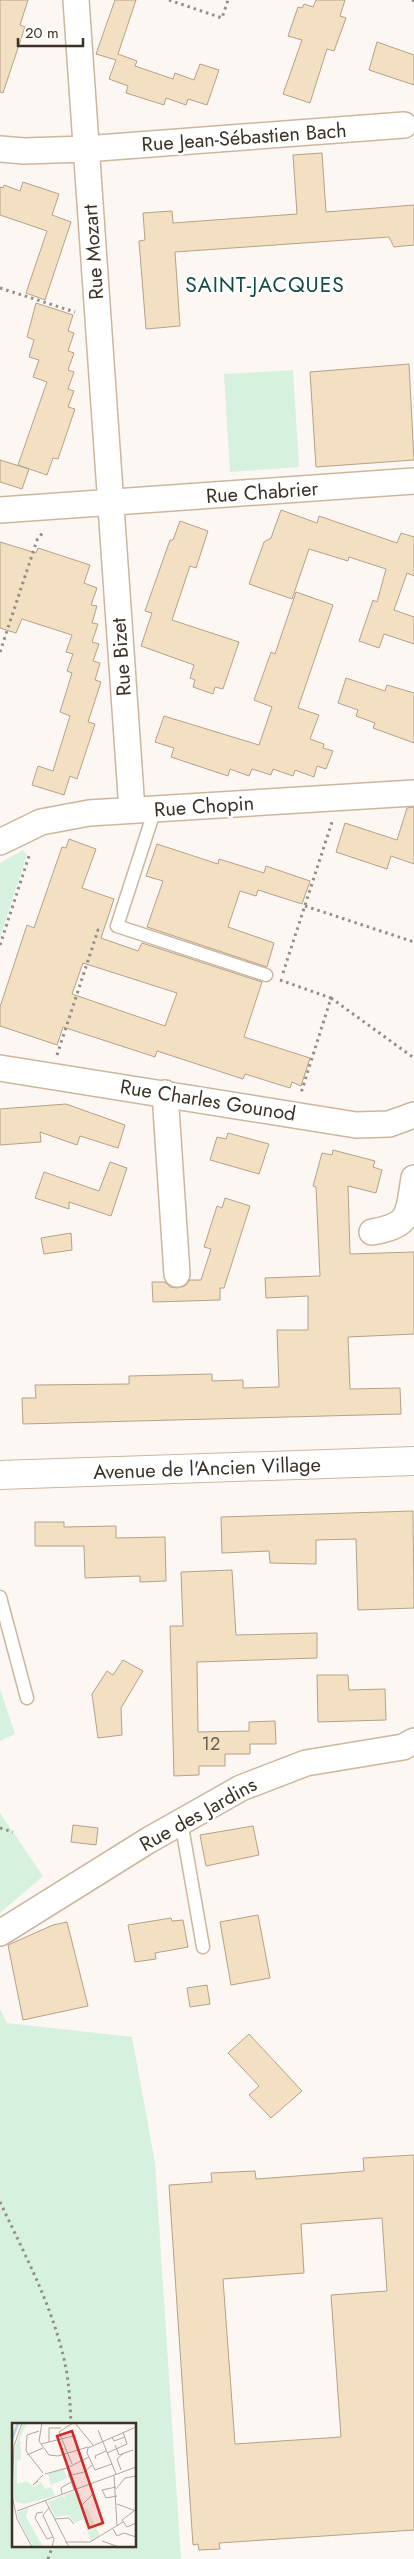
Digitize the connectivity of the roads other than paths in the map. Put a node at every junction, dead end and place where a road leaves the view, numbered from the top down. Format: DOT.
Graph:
graph roads {
  1 [pos="76,0"];
  2 [pos="404,125"];
  3 [pos="0,149"];
  4 [pos="85,149"];
  5 [pos="414,481"];
  6 [pos="111,503"];
  7 [pos="0,510"];
  8 [pos="414,793"];
  9 [pos="144,810"];
  10 [pos="0,842"];
  11 [pos="266,975"];
  12 [pos="0,1068"];
  13 [pos="165,1093"];
  14 [pos="412,1122"];
  15 [pos="414,1178"];
  16 [pos="372,1232"];
  17 [pos="177,1274"];
  18 [pos="414,1461"];
  19 [pos="0,1475"];
  20 [pos="0,1597"];
  21 [pos="27,1698"];
  22 [pos="414,1741"];
  23 [pos="181,1821"];
  24 [pos="0,1933"];
  25 [pos="204,1947"];
  1 -- 4 [label="street, Rue Mozart"];
  2 -- 4 [label="street, Rue Jean-Sébastien Bach"];
  3 -- 4 [label="street, Rue Jean-Sébastien Bach"];
  4 -- 6 [label="street, Rue Mozart"];
  5 -- 6 [label="street, Rue Chabrier"];
  6 -- 7 [label="street, Rue Chabrier"];
  6 -- 9 [label="street, Rue Bizet"];
  8 -- 9 [label="street, Rue Chopin"];
  9 -- 10 [label="street, Rue Chopin"];
  9 -- 11 [label="lane"];
  12 -- 13 [label="street, Rue Charles Gounod"];
  13 -- 14 [label="street, Rue Charles Gounod"];
  13 -- 17 [label="street"];
  15 -- 16 [label="street"];
  18 -- 19 [label="street, Avenue de l'Ancien Village"];
  20 -- 21 [label="lane"];
  22 -- 23 [label="street, Rue des Jardins"];
  23 -- 24 [label="street, Rue des Jardins"];
  23 -- 25 [label="lane"];
}
